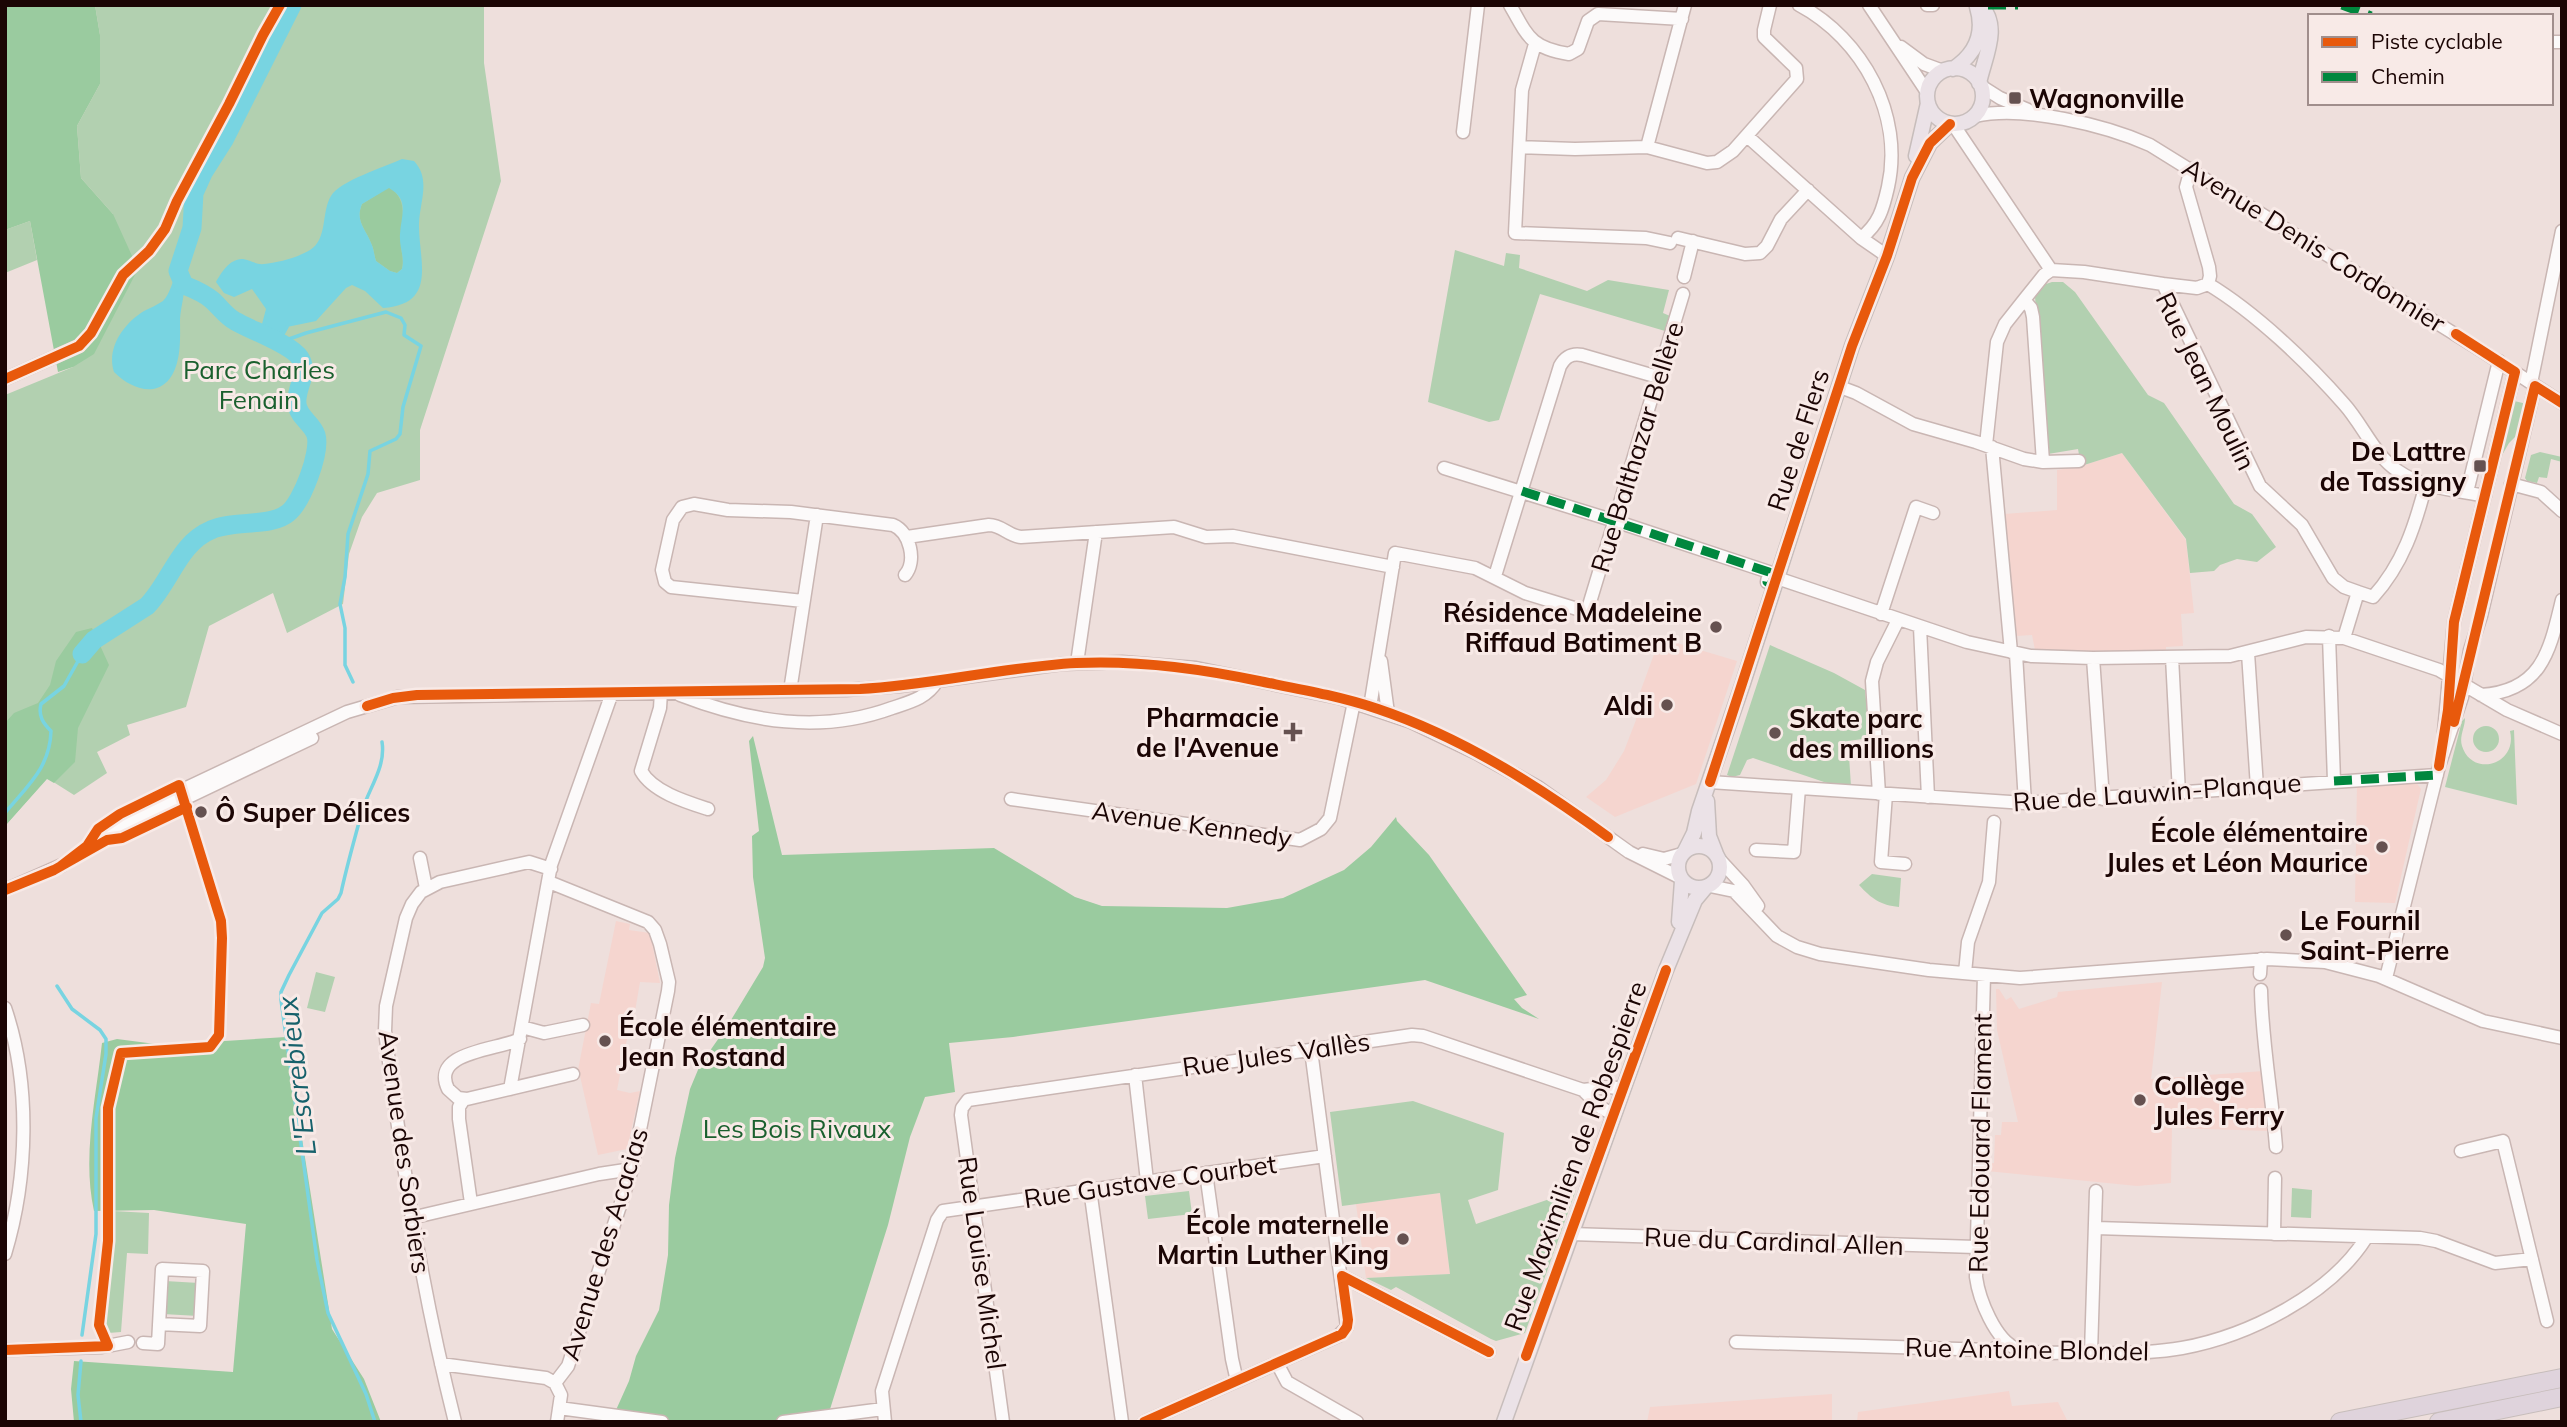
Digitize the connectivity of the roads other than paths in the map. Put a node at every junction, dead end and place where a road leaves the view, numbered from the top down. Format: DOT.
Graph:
graph roads {
  1 [pos="1478,5"];
  2 [pos="1510,5"];
  3 [pos="1685,5"];
  4 [pos="1770,5"];
  5 [pos="1799,5"];
  6 [pos="1869,5"];
  7 [pos="1927,5"];
  8 [pos="1933,5"];
  9 [pos="1978,5"];
  10 [pos="1682,19"];
  11 [pos="1891,36"];
  12 [pos="1535,44"];
  13 [pos="1948,70"];
  14 [pos="1980,85"];
  15 [pos="1927,97"];
  16 [pos="1975,116"];
  17 [pos="2052,117"];
  18 [pos="1952,124"];
  19 [pos="1463,132"];
  20 [pos="1747,136"];
  21 [pos="1520,147"];
  22 [pos="1647,147"];
  23 [pos="2191,169"];
  24 [pos="1912,178"];
  25 [pos="1808,190"];
  26 [pos="2562,230"];
  27 [pos="1860,238"];
  28 [pos="1693,241"];
  29 [pos="1887,256"];
  30 [pos="2051,270"];
  31 [pos="1684,277"];
  32 [pos="2163,284"];
  33 [pos="2208,284"];
  34 [pos="1683,294"];
  35 [pos="2024,300"];
  36 [pos="79,346"];
  37 [pos="2499,361"];
  38 [pos="2515,372"];
  39 [pos="1658,377"];
  40 [pos="5,379"];
  41 [pos="2533,385"];
  42 [pos="1840,387"];
  43 [pos="2562,403"];
  44 [pos="1989,446"];
  45 [pos="2079,461"];
  46 [pos="2043,462"];
  47 [pos="1444,468"];
  48 [pos="2427,484"];
  49 [pos="2511,484"];
  50 [pos="1522,492"];
  51 [pos="2467,492"];
  52 [pos="2485,496"];
  53 [pos="2562,511"];
  54 [pos="1933,513"];
  55 [pos="817,515"];
  56 [pos="1615,520"];
  57 [pos="1096,533"];
  58 [pos="907,537"];
  59 [pos="1393,567"];
  60 [pos="905,575"];
  61 [pos="1494,576"];
  62 [pos="1776,581"];
  63 [pos="2358,592"];
  64 [pos="2562,600"];
  65 [pos="803,601"];
  66 [pos="1881,614"];
  67 [pos="1898,620"];
  68 [pos="1920,627"];
  69 [pos="2329,636"];
  70 [pos="2344,638"];
  71 [pos="1379,650"];
  72 [pos="2013,653"];
  73 [pos="2248,653"];
  74 [pos="2172,657"];
  75 [pos="2093,658"];
  76 [pos="1077,663"];
  77 [pos="2466,667"];
  78 [pos="2449,668"];
  79 [pos="937,681"];
  80 [pos="2464,684"];
  81 [pos="790,691"];
  82 [pos="667,692"];
  83 [pos="612,693"];
  84 [pos="2482,695"];
  85 [pos="1354,702"];
  86 [pos="1370,707"];
  87 [pos="1388,713"];
  88 [pos="2560,729"];
  89 [pos="2438,771"];
  90 [pos="2334,781"];
  91 [pos="1710,782"];
  92 [pos="2257,787"];
  93 [pos="1799,788"];
  94 [pos="2179,793"];
  95 [pos="1882,794"];
  96 [pos="1928,797"];
  97 [pos="1011,799"];
  98 [pos="2103,799"];
  99 [pos="2025,803"];
  100 [pos="708,809"];
  101 [pos="1994,822"];
  102 [pos="1608,837"];
  103 [pos="1756,850"];
  104 [pos="1684,853"];
  105 [pos="1717,856"];
  106 [pos="420,858"];
  107 [pos="1905,864"];
  108 [pos="550,876"];
  109 [pos="1681,879"];
  110 [pos="24,882"];
  111 [pos="5,884"];
  112 [pos="1707,887"];
  113 [pos="426,888"];
  114 [pos="5,890"];
  115 [pos="2261,959"];
  116 [pos="1667,971"];
  117 [pos="1965,973"];
  118 [pos="2260,974"];
  119 [pos="1984,975"];
  120 [pos="2386,978"];
  121 [pos="2261,990"];
  122 [pos="5,1008"];
  123 [pos="583,1025"];
  124 [pos="521,1033"];
  125 [pos="2562,1038"];
  126 [pos="494,1048"];
  127 [pos="1311,1049"];
  128 [pos="513,1070"];
  129 [pos="573,1074"];
  130 [pos="1135,1075"];
  131 [pos="510,1088"];
  132 [pos="1623,1089"];
  133 [pos="1583,1090"];
  134 [pos="464,1099"];
  135 [pos="964,1105"];
  136 [pos="1614,1115"];
  137 [pos="2276,1147"];
  138 [pos="2461,1151"];
  139 [pos="1325,1156"];
  140 [pos="632,1169"];
  141 [pos="1206,1172"];
  142 [pos="2276,1178"];
  143 [pos="1147,1181"];
  144 [pos="1090,1189"];
  145 [pos="2096,1191"];
  146 [pos="471,1203"];
  147 [pos="974,1206"];
  148 [pos="411,1218"];
  149 [pos="2096,1228"];
  150 [pos="1571,1234"];
  151 [pos="2274,1234"];
  152 [pos="2366,1238"];
  153 [pos="1976,1247"];
  154 [pos="5,1254"];
  155 [pos="2532,1259"];
  156 [pos="1342,1276"];
  157 [pos="2547,1321"];
  158 [pos="159,1324"];
  159 [pos="128,1342"];
  160 [pos="1736,1342"];
  161 [pos="143,1343"];
  162 [pos="2009,1344"];
  163 [pos="5,1350"];
  164 [pos="1489,1352"];
  165 [pos="2091,1353"];
  166 [pos="1277,1363"];
  167 [pos="441,1364"];
  168 [pos="2562,1378"];
  169 [pos="1237,1381"];
  170 [pos="555,1383"];
  171 [pos="2562,1397"];
  172 [pos="559,1408"];
  173 [pos="884,1415"];
  174 [pos="1504,1419"];
  175 [pos="455,1422"];
  176 [pos="557,1422"];
  177 [pos="662,1422"];
  178 [pos="783,1422"];
  179 [pos="1003,1422"];
  180 [pos="1122,1422"];
  181 [pos="1145,1422"];
  182 [pos="1357,1422"];
  183 [pos="2340,1422"];
  184 [pos="2439,1422"];
  1 -- 19 [label="street"];
  2 -- 12 [label="street"];
  3 -- 10 [label="street"];
  4 -- 20 [label="street"];
  5 -- 27 [label="street"];
  6 -- 11 [label="street"];
  7 -- 8 [label="street"];
  9 -- 13 [label="main road"];
  9 -- 14 [label="main road"];
  10 -- 12 [label="street"];
  10 -- 22 [label="street"];
  11 -- 13 [label="street"];
  11 -- 15 [label="street"];
  12 -- 21 [label="street"];
  13 -- 14 [label="main road"];
  13 -- 15 [label="main road"];
  14 -- 16 [label="main road"];
  14 -- 17 [label="street, Avenue Denis Cordonnier"];
  15 -- 18 [label="main road"];
  15 -- 24 [label="main road, Rue de Flers"];
  16 -- 17 [label="street, Avenue Denis Cordonnier"];
  16 -- 18 [label="main road"];
  17 -- 23 [label="street, Avenue Denis Cordonnier"];
  18 -- 24 [label="main road, Rue de Flers"];
  18 -- 30 [label="street"];
  20 -- 22 [label="street"];
  20 -- 25 [label="street"];
  21 -- 22 [label="street"];
  21 -- 28 [label="street"];
  23 -- 33 [label="street"];
  23 -- 37 [label="street, Avenue Denis Cordonnier"];
  24 -- 29 [label="main road, Rue de Flers"];
  25 -- 27 [label="street"];
  25 -- 28 [label="street"];
  26 -- 41 [label="street"];
  27 -- 29 [label="street"];
  28 -- 31 [label="street"];
  29 -- 42 [label="main road, Rue de Flers"];
  30 -- 32 [label="street, Rue Jean Moulin"];
  30 -- 35 [label="street"];
  32 -- 33 [label="street"];
  32 -- 63 [label="street, Rue Jean Moulin"];
  33 -- 48 [label="street"];
  34 -- 39 [label="street, Rue Balthazar Bellère"];
  35 -- 44 [label="street"];
  35 -- 46 [label="street"];
  36 -- 40 [label="street"];
  37 -- 38 [label="street, Avenue Denis Cordonnier"];
  37 -- 51 [label="street"];
  38 -- 41 [label="street, Avenue Denis Cordonnier"];
  38 -- 52 [label="street"];
  39 -- 50 [label="street"];
  39 -- 56 [label="street, Rue Balthazar Bellère"];
  41 -- 43 [label="street, Avenue Denis Cordonnier"];
  41 -- 49 [label="street"];
  42 -- 44 [label="street"];
  42 -- 62 [label="main road, Rue de Flers"];
  44 -- 46 [label="street"];
  44 -- 72 [label="street"];
  45 -- 46 [label="street"];
  47 -- 50 [label="street"];
  48 -- 51 [label="street"];
  48 -- 63 [label="street"];
  49 -- 53 [label="street"];
  49 -- 77 [label="street"];
  50 -- 56 [label="street"];
  50 -- 61 [label="street"];
  51 -- 52 [label="street"];
  52 -- 78 [label="street"];
  54 -- 66 [label="street"];
  55 -- 58 [label="street"];
  55 -- 65 [label="street"];
  55 -- 65 [label="street"];
  56 -- 61 [label="street, Rue Balthazar Bellère"];
  56 -- 62 [label="street"];
  57 -- 58 [label="street"];
  57 -- 59 [label="street"];
  57 -- 76 [label="street"];
  58 -- 60 [label="street"];
  59 -- 61 [label="street"];
  59 -- 71 [label="street"];
  62 -- 66 [label="street"];
  62 -- 91 [label="main road, Rue de Flers"];
  63 -- 70 [label="street"];
  64 -- 84 [label="street"];
  65 -- 81 [label="street"];
  66 -- 67 [label="street"];
  67 -- 68 [label="street"];
  67 -- 95 [label="street"];
  68 -- 72 [label="street"];
  68 -- 96 [label="street"];
  69 -- 70 [label="street"];
  69 -- 73 [label="street"];
  69 -- 90 [label="street"];
  70 -- 78 [label="street"];
  71 -- 86 [label="street"];
  71 -- 87 [label="street"];
  72 -- 75 [label="street"];
  72 -- 99 [label="street"];
  73 -- 74 [label="street"];
  73 -- 92 [label="street"];
  74 -- 75 [label="street"];
  74 -- 94 [label="street"];
  75 -- 98 [label="street"];
  76 -- 79 [label="street"];
  76 -- 85 [label="street"];
  77 -- 78 [label="street"];
  77 -- 80 [label="street"];
  78 -- 80 [label="street"];
  78 -- 89 [label="street"];
  79 -- 81 [label="street"];
  79 -- 82 [label="street"];
  80 -- 84 [label="street"];
  80 -- 89 [label="street"];
  81 -- 82 [label="street"];
  82 -- 83 [label="street"];
  82 -- 100 [label="street"];
  83 -- 108 [label="street"];
  83 -- 110 [label="street"];
  84 -- 88 [label="street"];
  85 -- 86 [label="street"];
  85 -- 97 [label="street, Avenue Kennedy"];
  86 -- 87 [label="street"];
  87 -- 102 [label="street"];
  89 -- 90 [label="street, Rue de Lauwin-Planque"];
  89 -- 120 [label="street"];
  90 -- 92 [label="street, Rue de Lauwin-Planque"];
  91 -- 93 [label="street, Rue de Lauwin-Planque"];
  91 -- 104 [label="main road, Rue de Flers"];
  91 -- 105 [label="main road, Rue de Flers"];
  92 -- 94 [label="street, Rue de Lauwin-Planque"];
  93 -- 95 [label="street, Rue de Lauwin-Planque"];
  93 -- 103 [label="street"];
  94 -- 98 [label="street, Rue de Lauwin-Planque"];
  95 -- 96 [label="street, Rue de Lauwin-Planque"];
  95 -- 107 [label="street"];
  96 -- 99 [label="street, Rue de Lauwin-Planque"];
  98 -- 99 [label="street, Rue de Lauwin-Planque"];
  101 -- 117 [label="street"];
  102 -- 104 [label="street"];
  102 -- 109 [label="street"];
  104 -- 105 [label="main road"];
  104 -- 109 [label="main road"];
  105 -- 112 [label="main road"];
  105 -- 117 [label="street"];
  106 -- 113 [label="street"];
  108 -- 113 [label="street"];
  108 -- 124 [label="street"];
  108 -- 140 [label="street, Avenue des Acacias"];
  109 -- 112 [label="main road"];
  109 -- 116 [label="main road, Rue Maximilien de Robespierre"];
  110 -- 111 [label="street"];
  110 -- 114 [label="street"];
  112 -- 116 [label="main road, Rue Maximilien de Robespierre"];
  112 -- 117 [label="street"];
  113 -- 148 [label="street, Avenue des Sorbiers"];
  115 -- 118 [label="street"];
  115 -- 119 [label="street"];
  115 -- 120 [label="street"];
  116 -- 132 [label="main road, Rue Maximilien de Robespierre"];
  117 -- 119 [label="street"];
  119 -- 153 [label="street, Rue Edouard Flament"];
  120 -- 125 [label="street"];
  121 -- 137 [label="street"];
  122 -- 154 [label="street"];
  123 -- 124 [label="street"];
  124 -- 126 [label="street"];
  124 -- 128 [label="street"];
  126 -- 128 [label="street"];
  126 -- 134 [label="street"];
  127 -- 130 [label="street, Rue Jules Vallès"];
  127 -- 133 [label="street, Rue Jules Vallès"];
  127 -- 139 [label="street"];
  128 -- 131 [label="street"];
  129 -- 131 [label="street"];
  130 -- 135 [label="street, Rue Jules Vallès"];
  130 -- 143 [label="street"];
  131 -- 134 [label="street"];
  132 -- 133 [label="street, Rue Jules Vallès"];
  132 -- 136 [label="main road, Rue Maximilien de Robespierre"];
  133 -- 136 [label="street, Rue Jules Vallès"];
  134 -- 146 [label="street"];
  135 -- 147 [label="street, Rue Louise Michel"];
  136 -- 150 [label="main road, Rue Maximilien de Robespierre"];
  138 -- 155 [label="street"];
  139 -- 141 [label="street, Rue Gustave Courbet"];
  139 -- 156 [label="street"];
  140 -- 146 [label="street"];
  140 -- 170 [label="street, Avenue des Acacias"];
  141 -- 143 [label="street, Rue Gustave Courbet"];
  141 -- 169 [label="street"];
  142 -- 151 [label="street"];
  143 -- 144 [label="street, Rue Gustave Courbet"];
  144 -- 147 [label="street, Rue Gustave Courbet"];
  144 -- 180 [label="street"];
  145 -- 149 [label="street"];
  146 -- 148 [label="street"];
  147 -- 173 [label="street, Rue Gustave Courbet"];
  147 -- 179 [label="street, Rue Louise Michel"];
  148 -- 167 [label="street, Avenue des Sorbiers"];
  149 -- 151 [label="street"];
  149 -- 165 [label="street"];
  150 -- 153 [label="street, Rue du Cardinal Allen"];
  150 -- 174 [label="main road, Rue Maximilien de Robespierre"];
  151 -- 152 [label="street"];
  152 -- 155 [label="street"];
  152 -- 165 [label="street, Rue Antoine Blondel"];
  153 -- 162 [label="street, Rue Edouard Flament"];
  155 -- 157 [label="street"];
  156 -- 164 [label="street"];
  156 -- 166 [label="street"];
  158 -- 158 [label="street"];
  158 -- 161 [label="street"];
  159 -- 163 [label="street"];
  160 -- 162 [label="street, Rue Antoine Blondel"];
  162 -- 165 [label="street, Rue Antoine Blondel"];
  166 -- 169 [label="street"];
  166 -- 182 [label="street"];
  167 -- 170 [label="street"];
  167 -- 175 [label="street, Avenue des Sorbiers"];
  168 -- 183 [label="highway"];
  169 -- 181 [label="street"];
  170 -- 172 [label="street, Avenue des Acacias"];
  171 -- 184 [label="highway"];
  172 -- 176 [label="street, Avenue des Acacias"];
  172 -- 177 [label="street"];
  173 -- 178 [label="street"];
}
